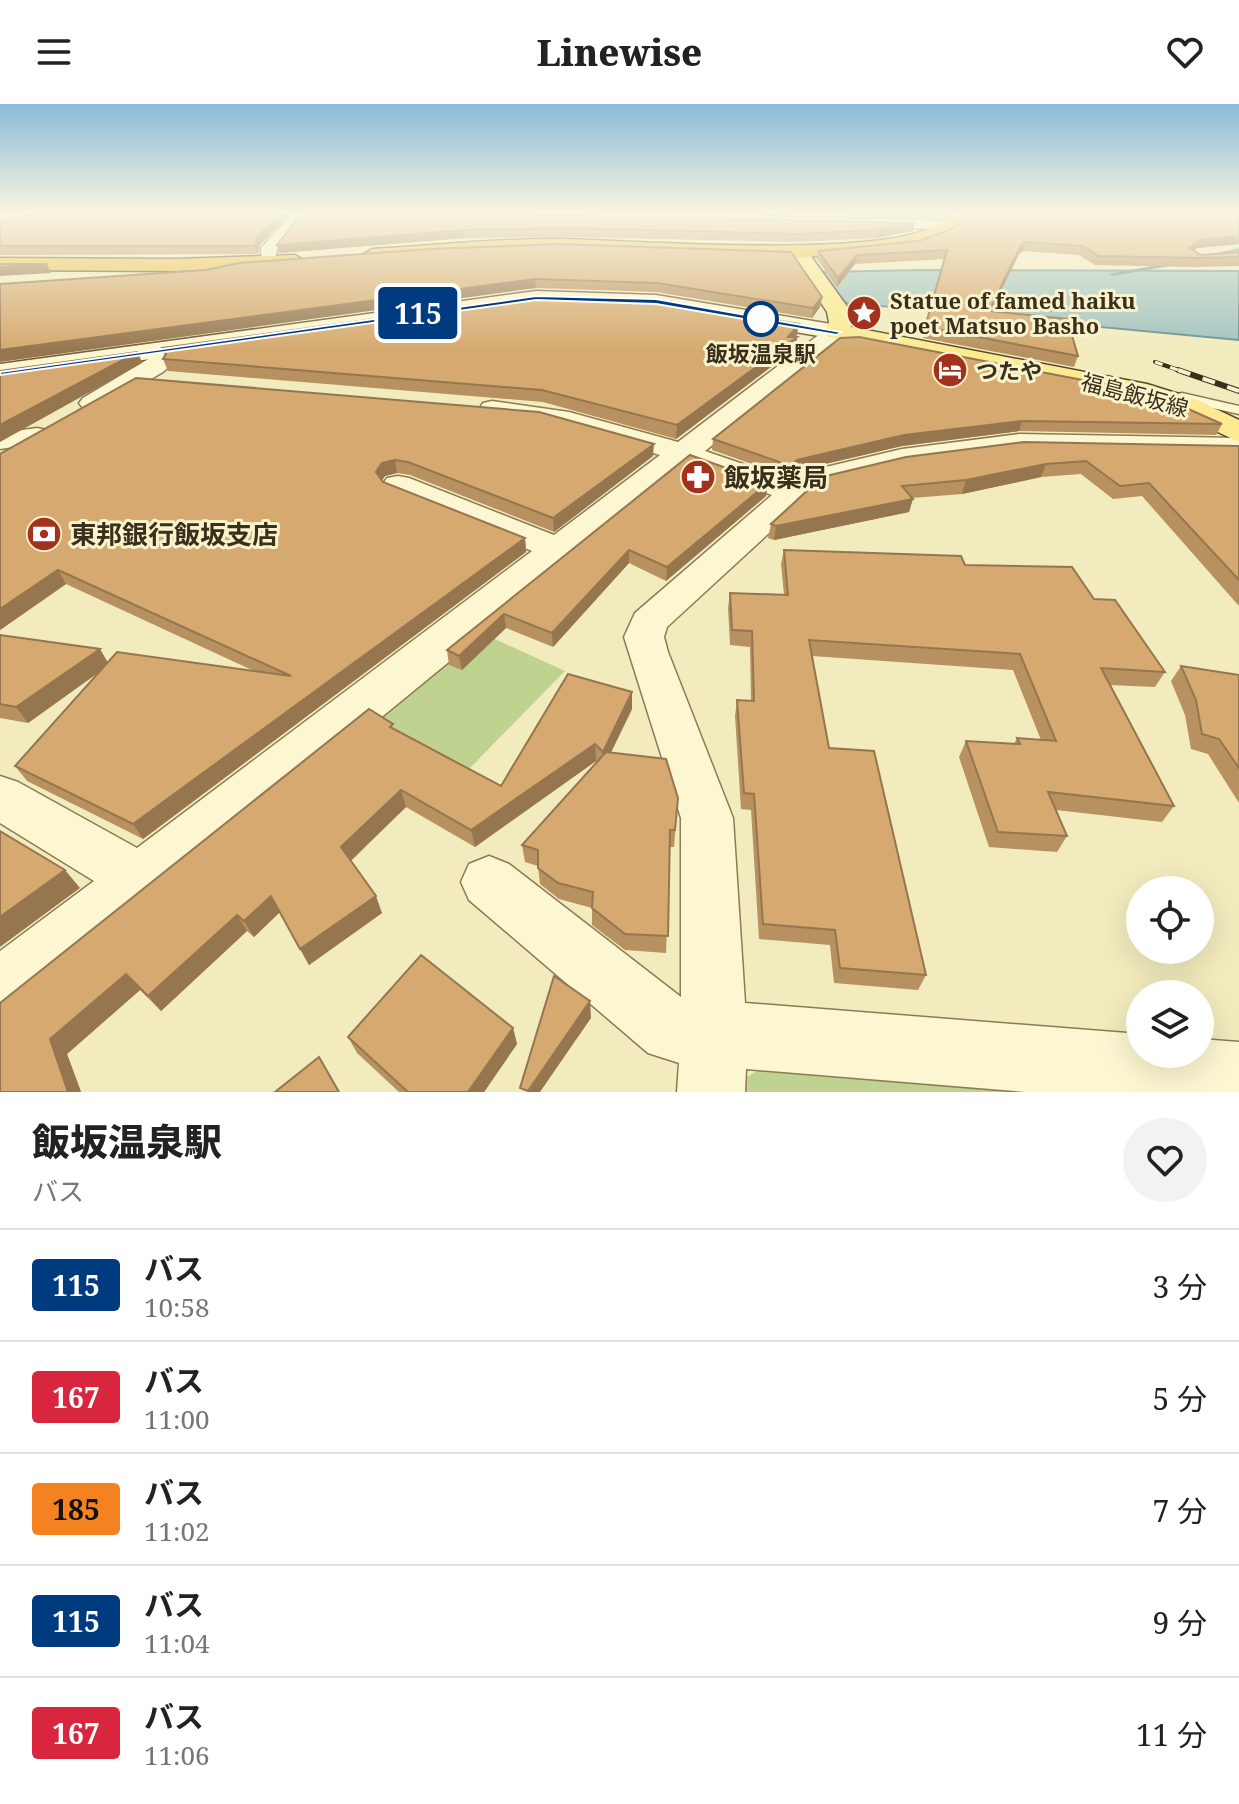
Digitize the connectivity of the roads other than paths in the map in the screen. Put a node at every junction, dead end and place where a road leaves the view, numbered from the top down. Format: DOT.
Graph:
graph roads {
  1 [pos="268,259"];
  2 [pos="319,259"];
  3 [pos="803,259"];
  4 [pos="268,263"];
  5 [pos="0,264"];
  6 [pos="241,264"];
  7 [pos="30,283"];
  8 [pos="838,322"];
  9 [pos="180,347"];
  10 [pos="0,372"];
  11 [pos="135,378"];
  12 [pos="182,382"];
  13 [pos="1182,397"];
  14 [pos="464,406"];
  15 [pos="1239,410"];
  16 [pos="1239,432"];
  17 [pos="37,436"];
  18 [pos="0,441"];
  19 [pos="1239,447"];
  20 [pos="685,453"];
  21 [pos="0,457"];
  22 [pos="398,485"];
  23 [pos="793,492"];
  24 [pos="561,550"];
  25 [pos="0,797"];
  26 [pos="140,879"];
  27 [pos="489,882"];
  28 [pos="0,990"];
  29 [pos="712,1063"];
  30 [pos="1239,1076"];
  31 [pos="1164,1081"];
  1 -- 4 [label="street"];
  2 -- 4 [label="highway"];
  3 -- 8 [label="main road"];
  4 -- 6 [label="highway"];
  5 -- 6 [label="highway"];
  6 -- 7 [label="street"];
  8 -- 9 [label="main road"];
  8 -- 16 [label="main road, 福島飯坂線"];
  8 -- 20 [label="street"];
  9 -- 10 [label="main road"];
  9 -- 11 [label="street"];
  11 -- 12 [label="street"];
  11 -- 17 [label="street"];
  13 -- 15 [label="lane"];
  14 -- 20 [label="street"];
  17 -- 18 [label="street"];
  17 -- 21 [label="street"];
  19 -- 23 [label="street"];
  20 -- 23 [label="street"];
  20 -- 24 [label="street"];
  22 -- 24 [label="street"];
  23 -- 29 [label="street"];
  24 -- 26 [label="street"];
  25 -- 26 [label="street"];
  26 -- 28 [label="street"];
  27 -- 29 [label="street"];
  29 -- 31 [label="street"];
  30 -- 31 [label="street"];
}
